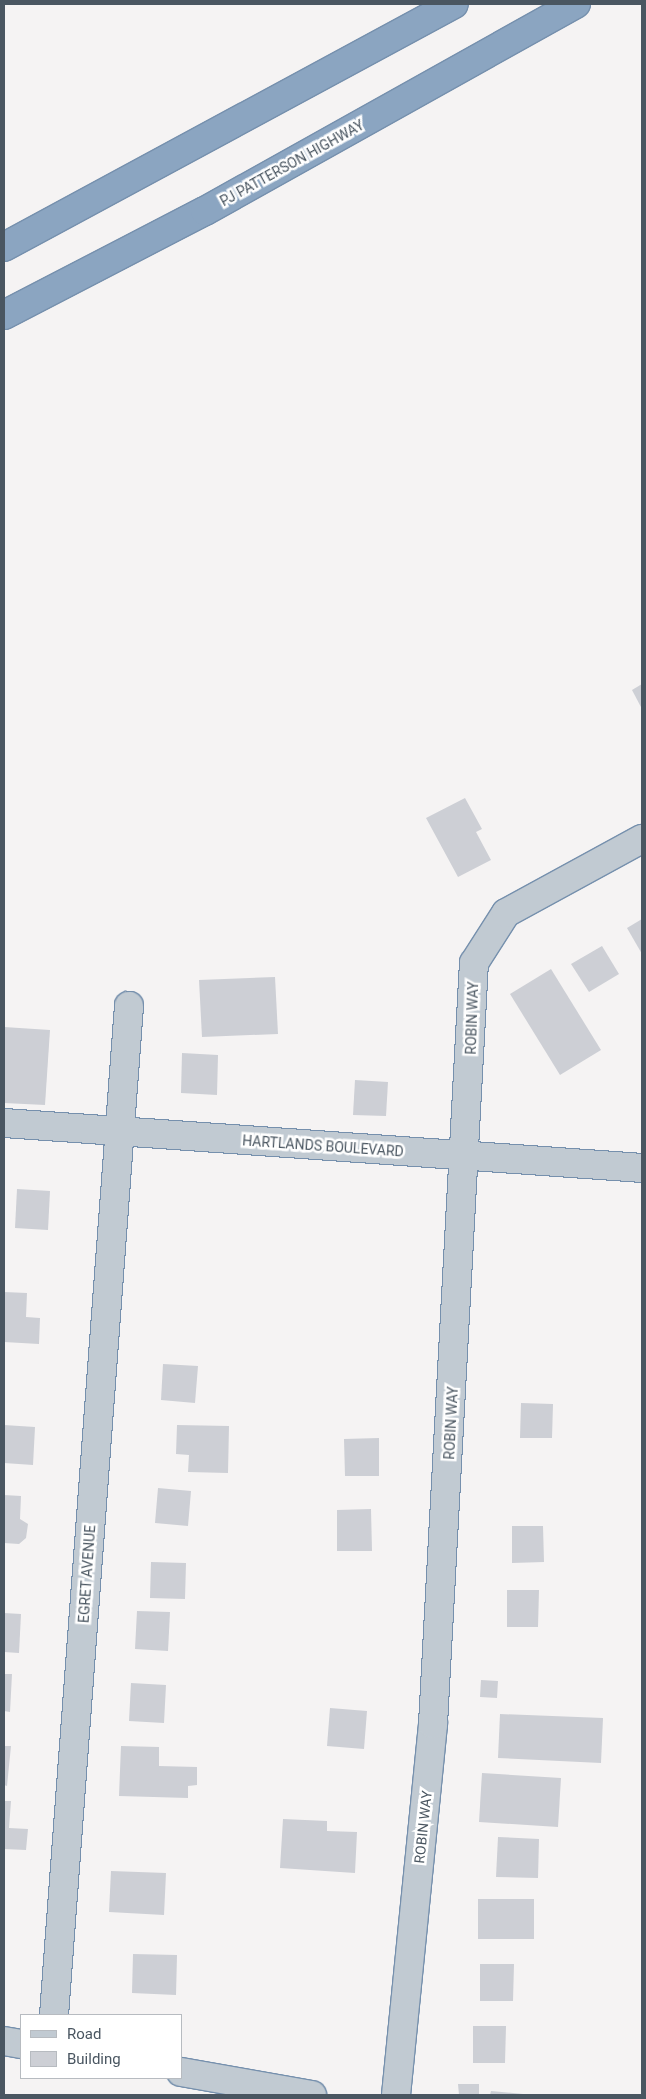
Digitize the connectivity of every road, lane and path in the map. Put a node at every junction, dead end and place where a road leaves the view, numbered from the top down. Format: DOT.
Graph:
graph roads {
  1 [pos="454,4"];
  2 [pos="576,4"];
  3 [pos="4,247"];
  4 [pos="4,314"];
  5 [pos="642,839"];
  6 [pos="129,1006"];
  7 [pos="4,1123"];
  8 [pos="120,1132"];
  9 [pos="466,1155"];
  10 [pos="642,1168"];
  11 [pos="54,2014"];
  12 [pos="4,2041"];
  13 [pos="20,2044"];
  14 [pos="182,2072"];
  15 [pos="312,2095"];
  16 [pos="396,2095"];
  1 -- 3 [label="highway"];
  2 -- 4 [label="highway, PJ PATTERSON HIGHWAY"];
  5 -- 9 [label="street, ROBIN WAY"];
  6 -- 8 [label="street, EGRET AVENUE"];
  7 -- 8 [label="street, HARTLANDS BOULEVARD"];
  8 -- 9 [label="street, HARTLANDS BOULEVARD"];
  8 -- 11 [label="street, EGRET AVENUE"];
  9 -- 10 [label="street, HARTLANDS BOULEVARD"];
  9 -- 16 [label="street, ROBIN WAY"];
  12 -- 13 [label="street"];
  14 -- 15 [label="street"];
}
